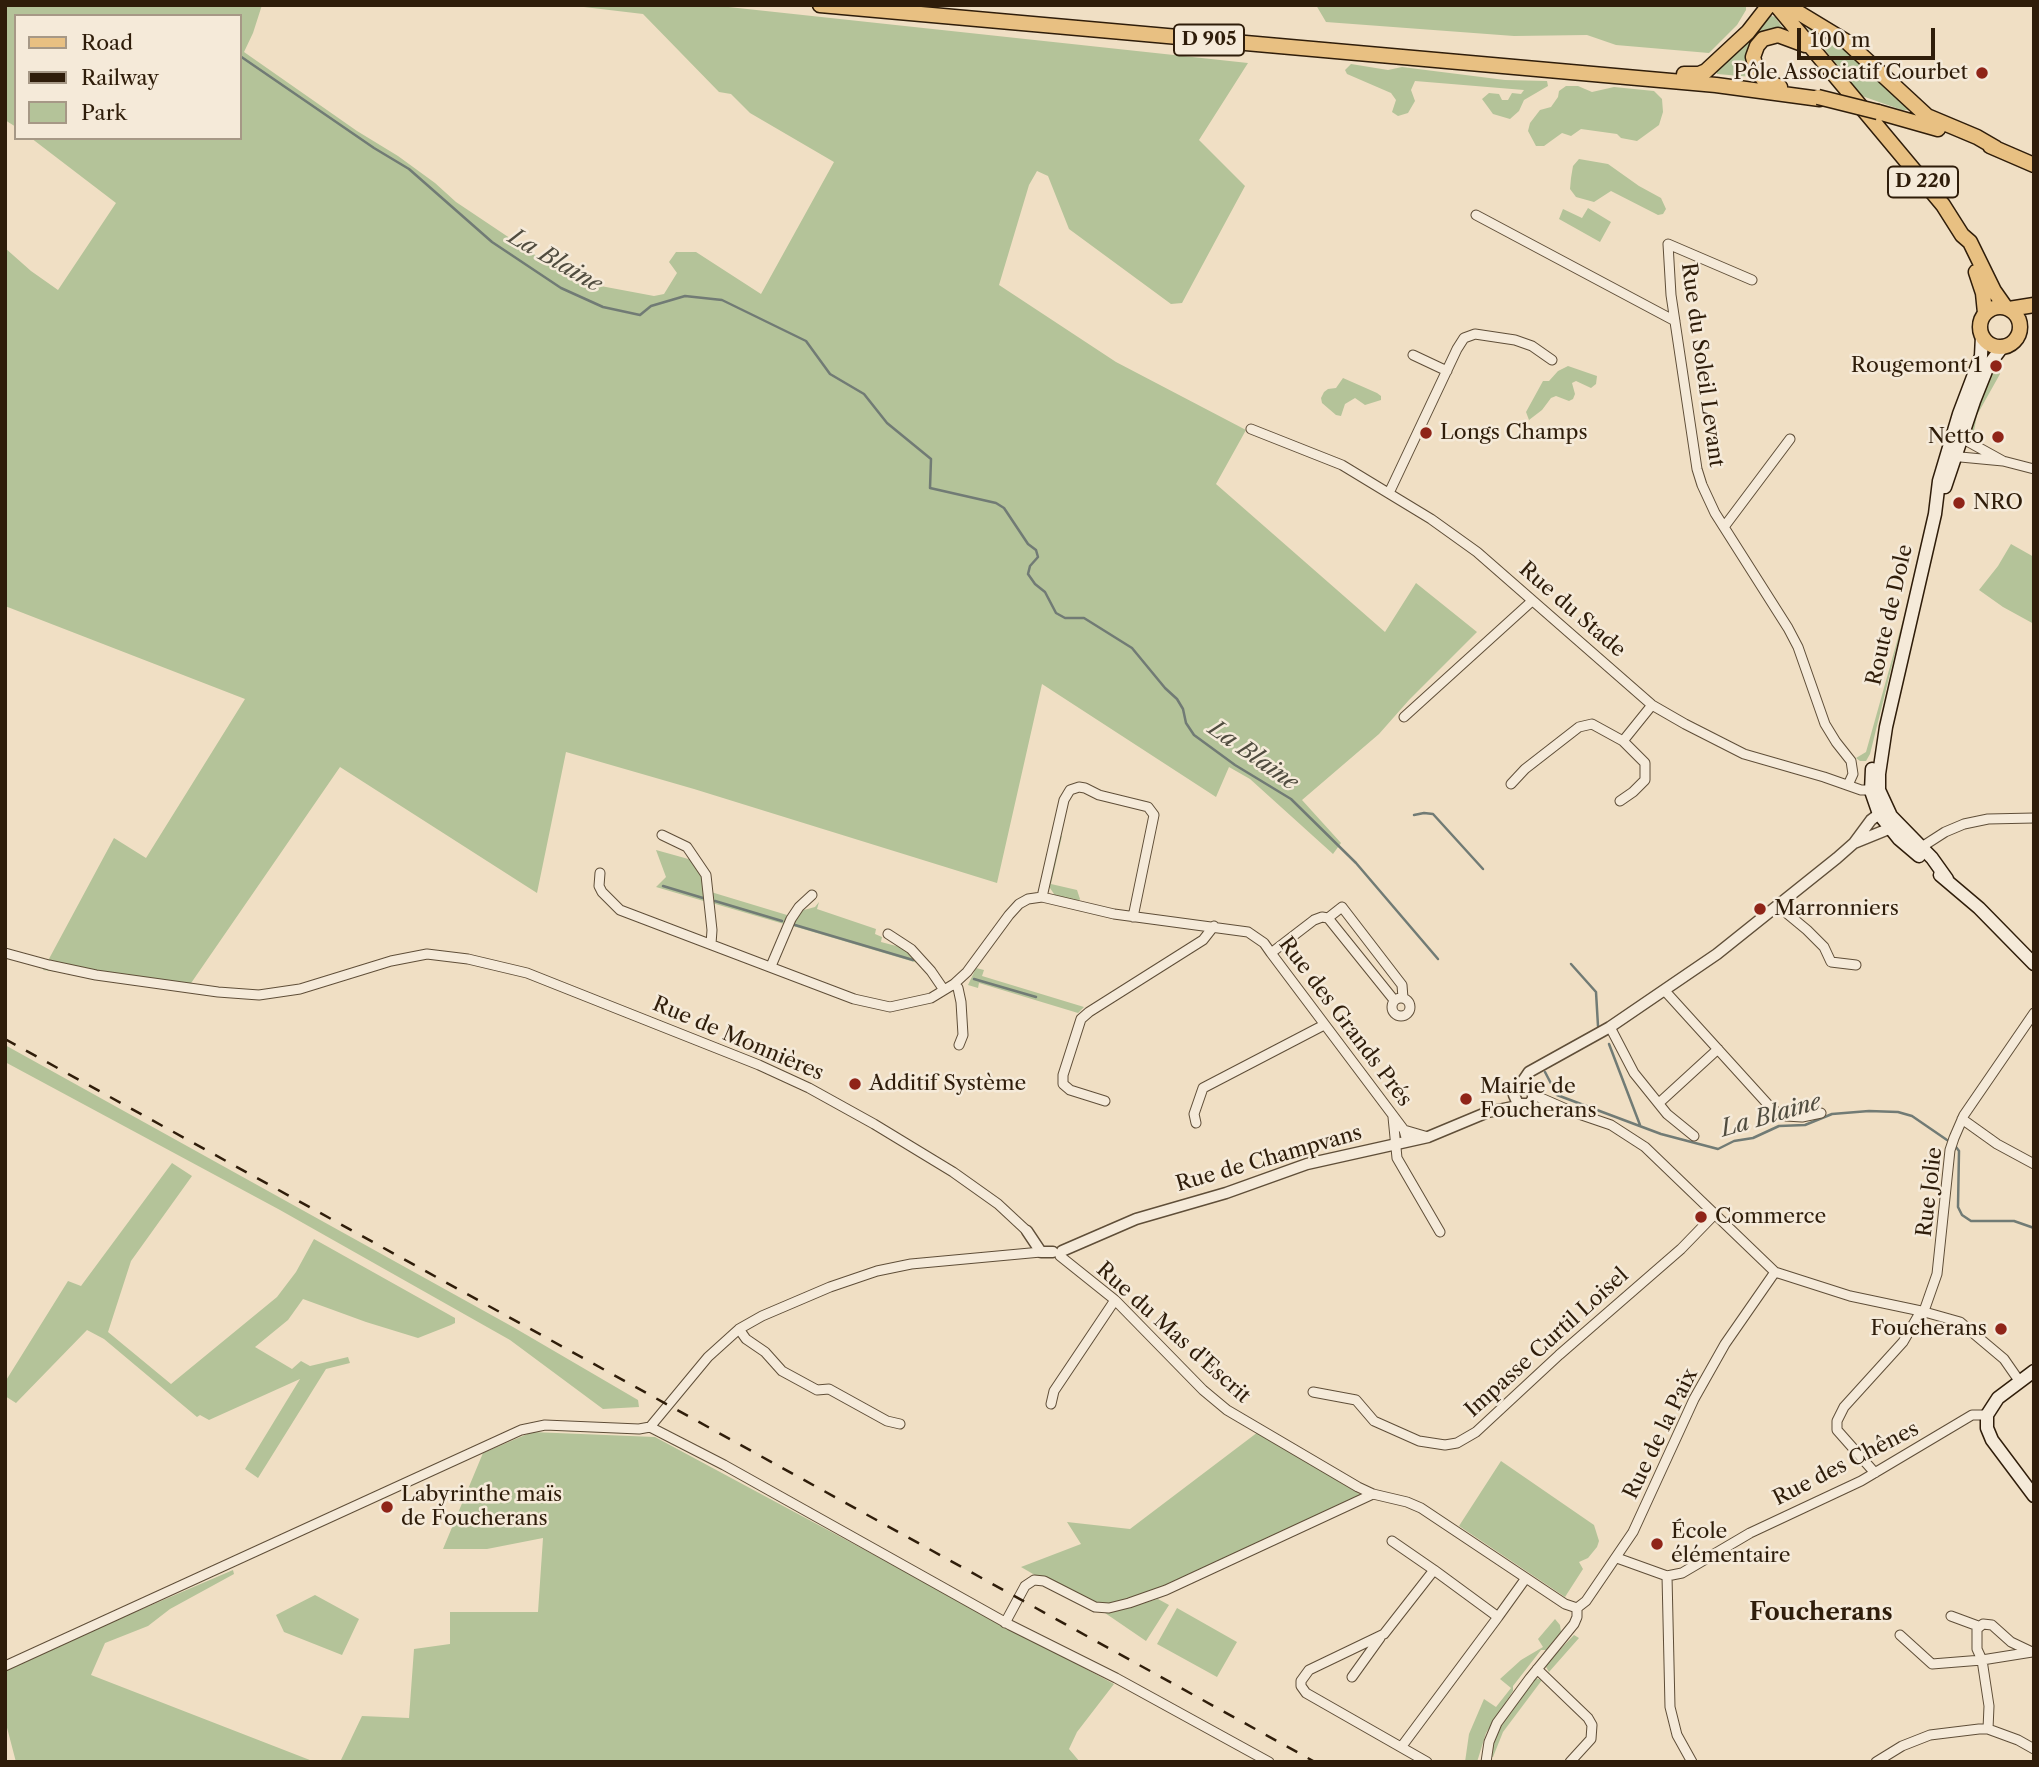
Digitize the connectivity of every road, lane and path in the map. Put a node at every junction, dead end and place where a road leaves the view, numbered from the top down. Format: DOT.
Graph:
graph roads {
  1 [pos="820,5"];
  2 [pos="1769,5"];
  3 [pos="1776,5"];
  4 [pos="1786,5"];
  5 [pos="1812,49"];
  6 [pos="1599,74"];
  7 [pos="1819,98"];
  8 [pos="2002,151"];
  9 [pos="2034,165"];
  10 [pos="2034,172"];
  11 [pos="1476,215"];
  12 [pos="1962,235"];
  13 [pos="1752,280"];
  14 [pos="2034,305"];
  15 [pos="2008,308"];
  16 [pos="1985,313"];
  17 [pos="2034,317"];
  18 [pos="1675,321"];
  19 [pos="2019,332"];
  20 [pos="1982,336"];
  21 [pos="2003,346"];
  22 [pos="1413,355"];
  23 [pos="1552,360"];
  24 [pos="1447,371"];
  25 [pos="1251,429"];
  26 [pos="1957,436"];
  27 [pos="1790,439"];
  28 [pos="1951,456"];
  29 [pos="2003,461"];
  30 [pos="2034,469"];
  31 [pos="1390,493"];
  32 [pos="1724,527"];
  33 [pos="1532,601"];
  34 [pos="1652,705"];
  35 [pos="1404,717"];
  36 [pos="1623,741"];
  37 [pos="1511,784"];
  38 [pos="1848,785"];
  39 [pos="1875,790"];
  40 [pos="1620,801"];
  41 [pos="1882,811"];
  42 [pos="2034,818"];
  43 [pos="1892,825"];
  44 [pos="662,835"];
  45 [pos="1854,843"];
  46 [pos="1918,850"];
  47 [pos="600,873"];
  48 [pos="813,894"];
  49 [pos="1042,897"];
  50 [pos="1778,906"];
  51 [pos="1133,917"];
  52 [pos="1328,918"];
  53 [pos="1214,926"];
  54 [pos="888,934"];
  55 [pos="711,944"];
  56 [pos="5,953"];
  57 [pos="1271,953"];
  58 [pos="2034,964"];
  59 [pos="1856,965"];
  60 [pos="771,967"];
  61 [pos="954,984"];
  62 [pos="944,990"];
  63 [pos="1665,991"];
  64 [pos="2034,1013"];
  65 [pos="1324,1026"];
  66 [pos="1610,1027"];
  67 [pos="959,1045"];
  68 [pos="1718,1049"];
  69 [pos="1542,1066"];
  70 [pos="1517,1089"];
  71 [pos="1534,1093"];
  72 [pos="1105,1101"];
  73 [pos="1659,1103"];
  74 [pos="1525,1105"];
  75 [pos="1488,1112"];
  76 [pos="1573,1112"];
  77 [pos="1821,1113"];
  78 [pos="1393,1116"];
  79 [pos="1962,1119"];
  80 [pos="1196,1123"];
  81 [pos="1405,1136"];
  82 [pos="1694,1136"];
  83 [pos="1394,1143"];
  84 [pos="2034,1164"];
  85 [pos="1714,1215"];
  86 [pos="1440,1232"];
  87 [pos="1028,1234"];
  88 [pos="1074,1246"];
  89 [pos="1054,1252"];
  90 [pos="1023,1254"];
  91 [pos="1074,1269"];
  92 [pos="1775,1272"];
  93 [pos="1115,1300"];
  94 [pos="1922,1311"];
  95 [pos="739,1329"];
  96 [pos="2034,1371"];
  97 [pos="2020,1382"];
  98 [pos="1313,1392"];
  99 [pos="1051,1404"];
  100 [pos="1987,1415"];
  101 [pos="900,1424"];
  102 [pos="650,1427"];
  103 [pos="1875,1473"];
  104 [pos="1373,1494"];
  105 [pos="2034,1496"];
  106 [pos="1392,1541"];
  107 [pos="1617,1558"];
  108 [pos="1434,1570"];
  109 [pos="1667,1576"];
  110 [pos="1526,1578"];
  111 [pos="1577,1608"];
  112 [pos="1951,1616"];
  113 [pos="1498,1617"];
  114 [pos="1005,1623"];
  115 [pos="1978,1626"];
  116 [pos="1900,1635"];
  117 [pos="1381,1636"];
  118 [pos="2033,1651"];
  119 [pos="1982,1660"];
  120 [pos="5,1666"];
  121 [pos="1537,1669"];
  122 [pos="1352,1677"];
  123 [pos="1988,1729"];
  124 [pos="1402,1746"];
  125 [pos="2034,1749"];
  126 [pos="1269,1762"];
  127 [pos="1427,1762"];
  128 [pos="1486,1762"];
  129 [pos="1570,1762"];
  130 [pos="1692,1762"];
  131 [pos="1876,1762"];
  1 -- 6 [label="main road, D 905"];
  2 -- 6 [label="main road, D 905"];
  3 -- 5 [label="main road, D 220"];
  4 -- 8 [label="main road"];
  5 -- 7 [label="main road"];
  5 -- 12 [label="main road, D 220"];
  6 -- 7 [label="main road, D 905"];
  7 -- 8 [label="main road, bridge"];
  8 -- 9 [label="main road"];
  8 -- 10 [label="main road"];
  11 -- 18 [label="street"];
  12 -- 15 [label="main road, D 220"];
  12 -- 16 [label="main road, D 220"];
  13 -- 18 [label="street, Rue du Soleil Levant"];
  14 -- 15 [label="main road"];
  15 -- 16 [label="main road"];
  15 -- 19 [label="main road"];
  16 -- 20 [label="main road"];
  17 -- 19 [label="main road"];
  18 -- 32 [label="street, Rue du Soleil Levant"];
  19 -- 21 [label="main road"];
  20 -- 21 [label="main road"];
  20 -- 26 [label="main road, Route de Dole"];
  21 -- 26 [label="main road, Route de Dole"];
  22 -- 24 [label="street"];
  23 -- 24 [label="street"];
  24 -- 31 [label="street"];
  25 -- 31 [label="street, Rue du Stade"];
  26 -- 28 [label="main road, Route de Dole"];
  26 -- 29 [label="street"];
  27 -- 32 [label="street"];
  28 -- 29 [label="street"];
  28 -- 39 [label="main road, Route de Dole"];
  29 -- 30 [label="street"];
  31 -- 33 [label="street, Rue du Stade"];
  32 -- 38 [label="street, Rue du Soleil Levant"];
  33 -- 34 [label="street, Rue du Stade"];
  33 -- 35 [label="street, Rue du Stade"];
  34 -- 36 [label="street"];
  34 -- 38 [label="street, Rue du Stade"];
  36 -- 37 [label="street"];
  36 -- 40 [label="street"];
  38 -- 39 [label="street, Rue du Stade"];
  39 -- 41 [label="main road, Route de Dole"];
  41 -- 43 [label="main road, Route de Dole"];
  41 -- 45 [label="street"];
  42 -- 46 [label="street"];
  43 -- 45 [label="street"];
  43 -- 46 [label="main road, Route de Dole"];
  44 -- 55 [label="street"];
  45 -- 50 [label="street, Rue de Champvans"];
  46 -- 58 [label="main road, Route de Dole"];
  47 -- 55 [label="street"];
  48 -- 60 [label="street"];
  49 -- 51 [label="street, Rue des Grands Prés"];
  49 -- 51 [label="street"];
  49 -- 61 [label="street, Rue des Grands Prés"];
  50 -- 59 [label="street"];
  50 -- 63 [label="street, Rue de Champvans"];
  51 -- 53 [label="street, Rue des Grands Prés"];
  52 -- 52 [label="street"];
  52 -- 57 [label="street"];
  53 -- 57 [label="street, Rue des Grands Prés"];
  53 -- 72 [label="street"];
  54 -- 62 [label="street"];
  55 -- 60 [label="street"];
  56 -- 87 [label="street, Rue de Monnières"];
  57 -- 65 [label="street, Rue des Grands Prés"];
  60 -- 62 [label="street"];
  61 -- 62 [label="street"];
  61 -- 67 [label="street"];
  63 -- 66 [label="street, Rue de Champvans"];
  63 -- 68 [label="street"];
  64 -- 79 [label="street, Rue Jolie"];
  65 -- 78 [label="street, Rue des Grands Prés"];
  65 -- 80 [label="street"];
  66 -- 69 [label="street, Rue de Champvans"];
  66 -- 73 [label="street"];
  68 -- 73 [label="street"];
  68 -- 77 [label="street"];
  69 -- 70 [label="street, Rue de Champvans"];
  69 -- 71 [label="street"];
  70 -- 71 [label="street"];
  70 -- 74 [label="street"];
  70 -- 75 [label="street, Rue de Champvans"];
  71 -- 74 [label="street"];
  71 -- 76 [label="street"];
  73 -- 82 [label="street"];
  74 -- 75 [label="street, Rue de Champvans"];
  74 -- 76 [label="street"];
  75 -- 81 [label="street, Rue de Champvans"];
  76 -- 85 [label="street"];
  78 -- 81 [label="street, Rue des Grands Prés"];
  78 -- 83 [label="street"];
  79 -- 84 [label="street"];
  79 -- 94 [label="street, Rue Jolie"];
  81 -- 83 [label="street, Rue de Champvans"];
  83 -- 86 [label="street"];
  83 -- 88 [label="street, Rue de Champvans"];
  85 -- 92 [label="street"];
  85 -- 98 [label="street, Impasse Curtil Loisel"];
  87 -- 89 [label="street, Rue de Monnières"];
  87 -- 90 [label="street"];
  88 -- 89 [label="street, Rue de Champvans"];
  88 -- 91 [label="street, Rue du Mas d'Escrit"];
  89 -- 90 [label="street, Rue de Champvans"];
  89 -- 91 [label="street, Rue du Mas d'Escrit"];
  90 -- 95 [label="street, Rue de Champvans"];
  91 -- 93 [label="street, Rue du Mas d'Escrit"];
  92 -- 94 [label="street"];
  92 -- 107 [label="street, Rue de la Paix"];
  93 -- 99 [label="street"];
  93 -- 104 [label="street, Rue du Mas d'Escrit"];
  94 -- 97 [label="street"];
  94 -- 103 [label="street, Rue Jolie"];
  95 -- 101 [label="street"];
  95 -- 102 [label="street, Rue de Champvans"];
  96 -- 97 [label="main road"];
  97 -- 100 [label="main road"];
  100 -- 103 [label="street, Rue des Chênes"];
  100 -- 105 [label="main road"];
  102 -- 114 [label="street"];
  102 -- 120 [label="street"];
  103 -- 109 [label="street, Rue des Chênes"];
  104 -- 110 [label="street, Rue du Mas d'Escrit"];
  104 -- 114 [label="street"];
  106 -- 108 [label="street"];
  107 -- 109 [label="street"];
  107 -- 111 [label="street, Rue de la Paix"];
  108 -- 113 [label="street"];
  108 -- 117 [label="street"];
  109 -- 130 [label="street"];
  110 -- 111 [label="street, Rue du Mas d'Escrit"];
  110 -- 113 [label="street"];
  111 -- 121 [label="street, Rue de la Paix"];
  112 -- 115 [label="street"];
  113 -- 124 [label="street"];
  114 -- 126 [label="street"];
  115 -- 118 [label="street"];
  115 -- 119 [label="street"];
  116 -- 119 [label="street"];
  117 -- 122 [label="street"];
  117 -- 124 [label="street"];
  118 -- 119 [label="street"];
  119 -- 123 [label="street"];
  121 -- 128 [label="street, Rue de la Paix"];
  121 -- 129 [label="street"];
  123 -- 125 [label="street"];
  123 -- 131 [label="street"];
  124 -- 127 [label="street"];
}
